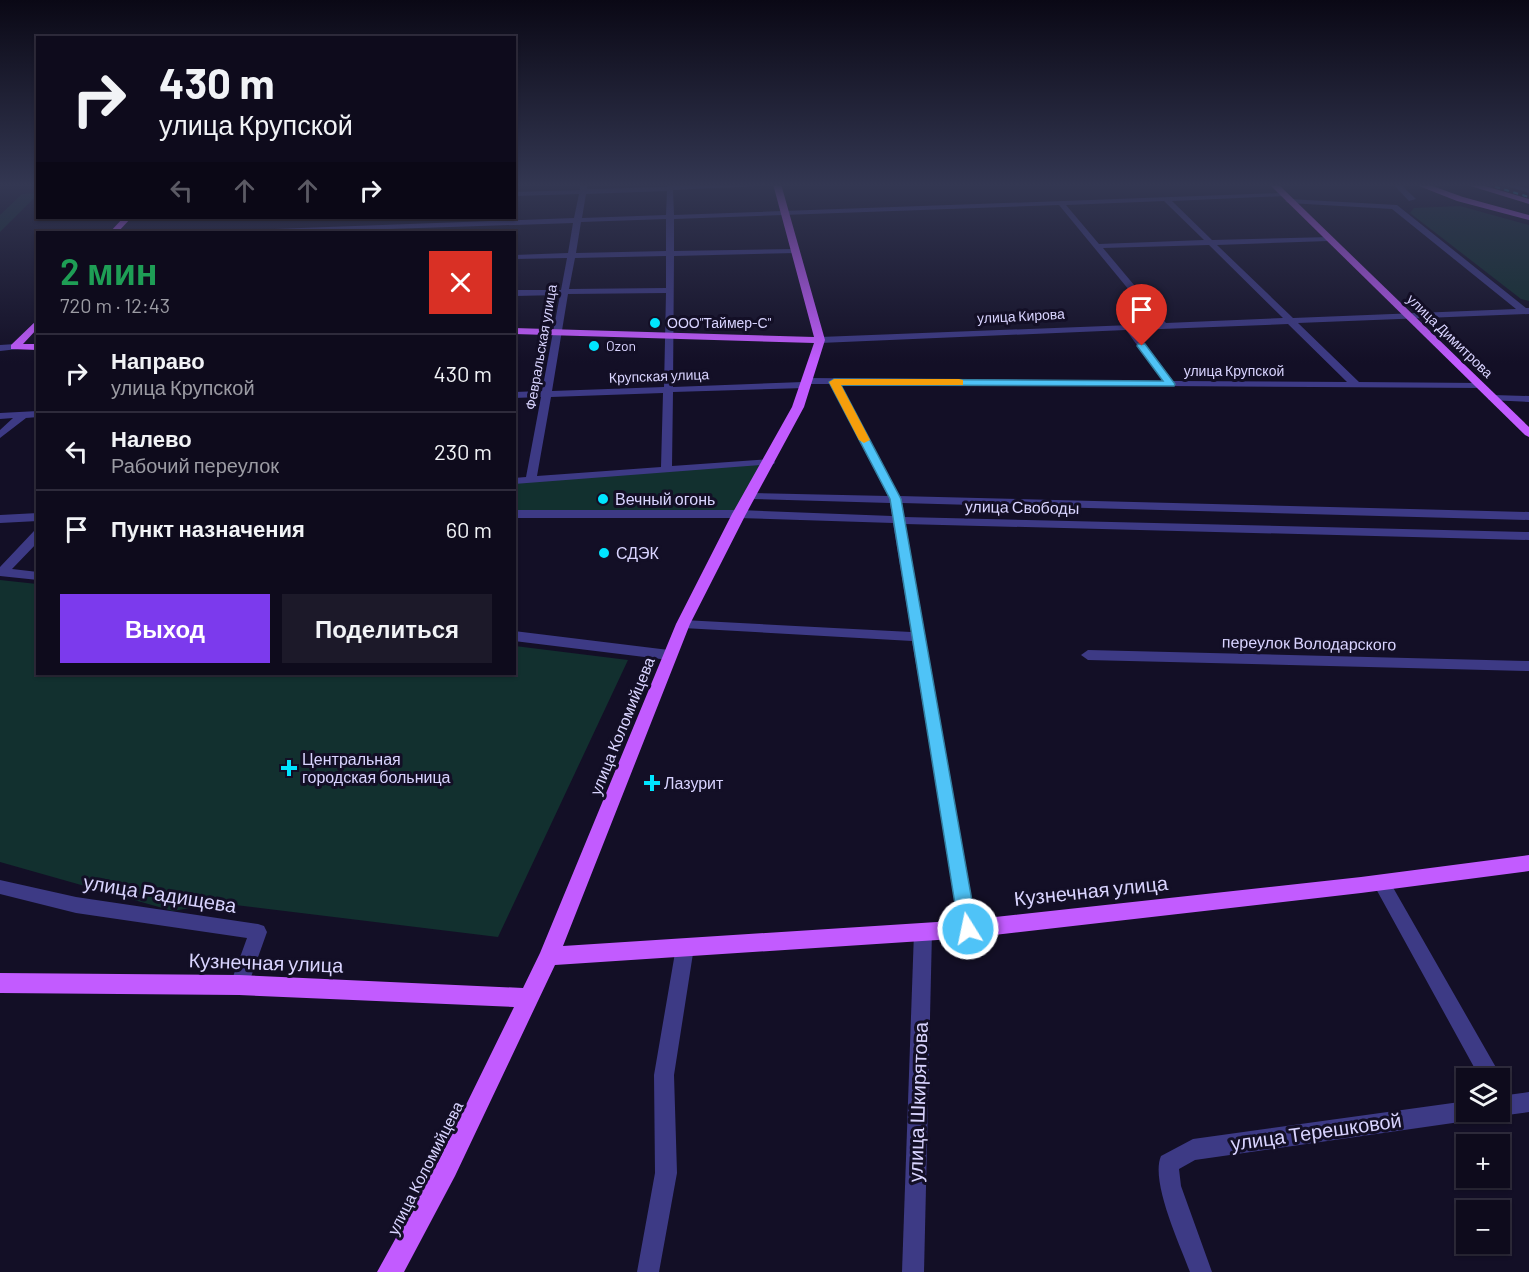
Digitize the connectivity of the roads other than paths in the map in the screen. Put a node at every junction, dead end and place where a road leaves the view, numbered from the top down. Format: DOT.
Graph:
graph roads {
  1 [pos="573,243"];
  2 [pos="670,243"];
  3 [pos="794,243"];
  4 [pos="1095,243"];
  5 [pos="1172,243"];
  6 [pos="1211,243"];
  7 [pos="1333,243"];
  8 [pos="1440,243"];
  9 [pos="1097,246"];
  10 [pos="796,251"];
  11 [pos="670,254"];
  12 [pos="571,256"];
  13 [pos="516,258"];
  14 [pos="670,290"];
  15 [pos="564,292"];
  16 [pos="516,293"];
  17 [pos="1527,311"];
  18 [pos="1406,314"];
  19 [pos="1289,320"];
  20 [pos="36,324"];
  21 [pos="1163,325"];
  22 [pos="1128,327"];
  23 [pos="516,331"];
  24 [pos="557,331"];
  25 [pos="670,335"];
  26 [pos="820,340"];
  27 [pos="15,347"];
  28 [pos="36,347"];
  29 [pos="0,348"];
  30 [pos="834,382"];
  31 [pos="806,383"];
  32 [pos="1170,384"];
  33 [pos="1356,385"];
  34 [pos="1480,386"];
  35 [pos="668,388"];
  36 [pos="546,393"];
  37 [pos="516,394"];
  38 [pos="1493,398"];
  39 [pos="1529,399"];
  40 [pos="36,414"];
  41 [pos="23,415"];
  42 [pos="0,416"];
  43 [pos="1529,433"];
  44 [pos="0,435"];
  45 [pos="770,462"];
  46 [pos="666,469"];
  47 [pos="531,480"];
  48 [pos="516,481"];
  49 [pos="751,496"];
  50 [pos="896,499"];
  51 [pos="516,514"];
  52 [pos="740,514"];
  53 [pos="1529,516"];
  54 [pos="36,517"];
  55 [pos="0,519"];
  56 [pos="900,520"];
  57 [pos="36,536"];
  58 [pos="1529,536"];
  59 [pos="1,572"];
  60 [pos="36,576"];
  61 [pos="683,624"];
  62 [pos="516,636"];
  63 [pos="919,637"];
  64 [pos="669,655"];
  65 [pos="1088,655"];
  66 [pos="1529,666"];
  67 [pos="1529,863"];
  68 [pos="1381,882"];
  69 [pos="0,887"];
  70 [pos="968,929"];
  71 [pos="923,932"];
  72 [pos="686,947"];
  73 [pos="549,956"];
  74 [pos="0,983"];
  75 [pos="239,985"];
  76 [pos="530,998"];
  77 [pos="1485,1068"];
  78 [pos="1510,1102"];
  79 [pos="1529,1102"];
  80 [pos="1456,1113"];
  81 [pos="390,1272"];
  82 [pos="648,1272"];
  83 [pos="913,1272"];
  84 [pos="1202,1272"];
  1 -- 12 [label="street, Февральская улица"];
  2 -- 11 [label="street"];
  3 -- 10 [label="main road"];
  4 -- 9 [label="street"];
  5 -- 9 [label="street"];
  6 -- 19 [label="street"];
  7 -- 18 [label="main road, улица Димитрова"];
  8 -- 17 [label="street"];
  9 -- 21 [label="street"];
  10 -- 11 [label="street"];
  10 -- 26 [label="main road"];
  11 -- 12 [label="street"];
  11 -- 14 [label="street"];
  12 -- 13 [label="street"];
  12 -- 15 [label="street, Февральская улица"];
  14 -- 15 [label="street"];
  14 -- 25 [label="street"];
  15 -- 16 [label="street"];
  15 -- 24 [label="street, Февральская улица"];
  17 -- 18 [label="street, улица Кирова"];
  18 -- 19 [label="street, улица Кирова"];
  18 -- 34 [label="main road, улица Димитрова"];
  19 -- 21 [label="street, улица Кирова"];
  19 -- 33 [label="street"];
  20 -- 27 [label="main road"];
  21 -- 22 [label="street, улица Кирова"];
  22 -- 26 [label="street, улица Кирова"];
  22 -- 32 [label="street"];
  23 -- 24 [label="main road, улица Кирова"];
  24 -- 25 [label="main road, улица Кирова"];
  24 -- 36 [label="street, Февральская улица"];
  25 -- 26 [label="main road, улица Кирова"];
  25 -- 35 [label="street"];
  26 -- 31 [label="main road, улица Коломийцева"];
  27 -- 28 [label="main road"];
  27 -- 29 [label="street"];
  30 -- 31 [label="street, улица Крупской"];
  30 -- 32 [label="street, улица Крупской"];
  30 -- 50 [label="street"];
  31 -- 35 [label="street, Крупская улица"];
  31 -- 45 [label="main road, улица Коломийцева"];
  32 -- 33 [label="street, улица Крупской"];
  33 -- 34 [label="street, улица Крупской"];
  34 -- 38 [label="main road, улица Димитрова"];
  35 -- 36 [label="street, Крупская улица"];
  35 -- 46 [label="street"];
  36 -- 37 [label="street, Крупская улица"];
  36 -- 47 [label="street, Февральская улица"];
  38 -- 39 [label="street"];
  38 -- 43 [label="main road, улица Димитрова"];
  40 -- 41 [label="street"];
  41 -- 42 [label="street"];
  41 -- 44 [label="street"];
  45 -- 46 [label="street"];
  45 -- 49 [label="main road, улица Коломийцева"];
  46 -- 47 [label="street"];
  47 -- 48 [label="street"];
  49 -- 50 [label="street, улица Свободы"];
  49 -- 52 [label="main road, улица Коломийцева"];
  50 -- 53 [label="street, улица Свободы"];
  50 -- 56 [label="street"];
  51 -- 52 [label="street, улица Свободы"];
  52 -- 56 [label="street, улица Свободы"];
  52 -- 61 [label="main road, улица Коломийцева"];
  54 -- 55 [label="street"];
  56 -- 58 [label="street, улица Свободы"];
  56 -- 63 [label="street"];
  57 -- 59 [label="street"];
  59 -- 60 [label="street"];
  61 -- 63 [label="street"];
  61 -- 64 [label="main road, улица Коломийцева"];
  62 -- 64 [label="street"];
  63 -- 70 [label="street"];
  64 -- 73 [label="main road, улица Коломийцева"];
  65 -- 66 [label="street, переулок Володарского"];
  67 -- 68 [label="main road, Кузнечная улица"];
  68 -- 70 [label="main road, Кузнечная улица"];
  68 -- 77 [label="street"];
  69 -- 75 [label="street, улица Радищева"];
  70 -- 71 [label="main road, Кузнечная улица"];
  71 -- 72 [label="main road, Кузнечная улица"];
  71 -- 83 [label="street, улица Шкирятова"];
  72 -- 73 [label="main road, Кузнечная улица"];
  72 -- 82 [label="street"];
  73 -- 76 [label="main road, улица Коломийцева"];
  74 -- 75 [label="main road, Кузнечная улица"];
  75 -- 76 [label="main road, Кузнечная улица"];
  76 -- 81 [label="main road, улица Коломийцева"];
  78 -- 79 [label="street"];
  80 -- 84 [label="street, улица Терешковой"];
}
